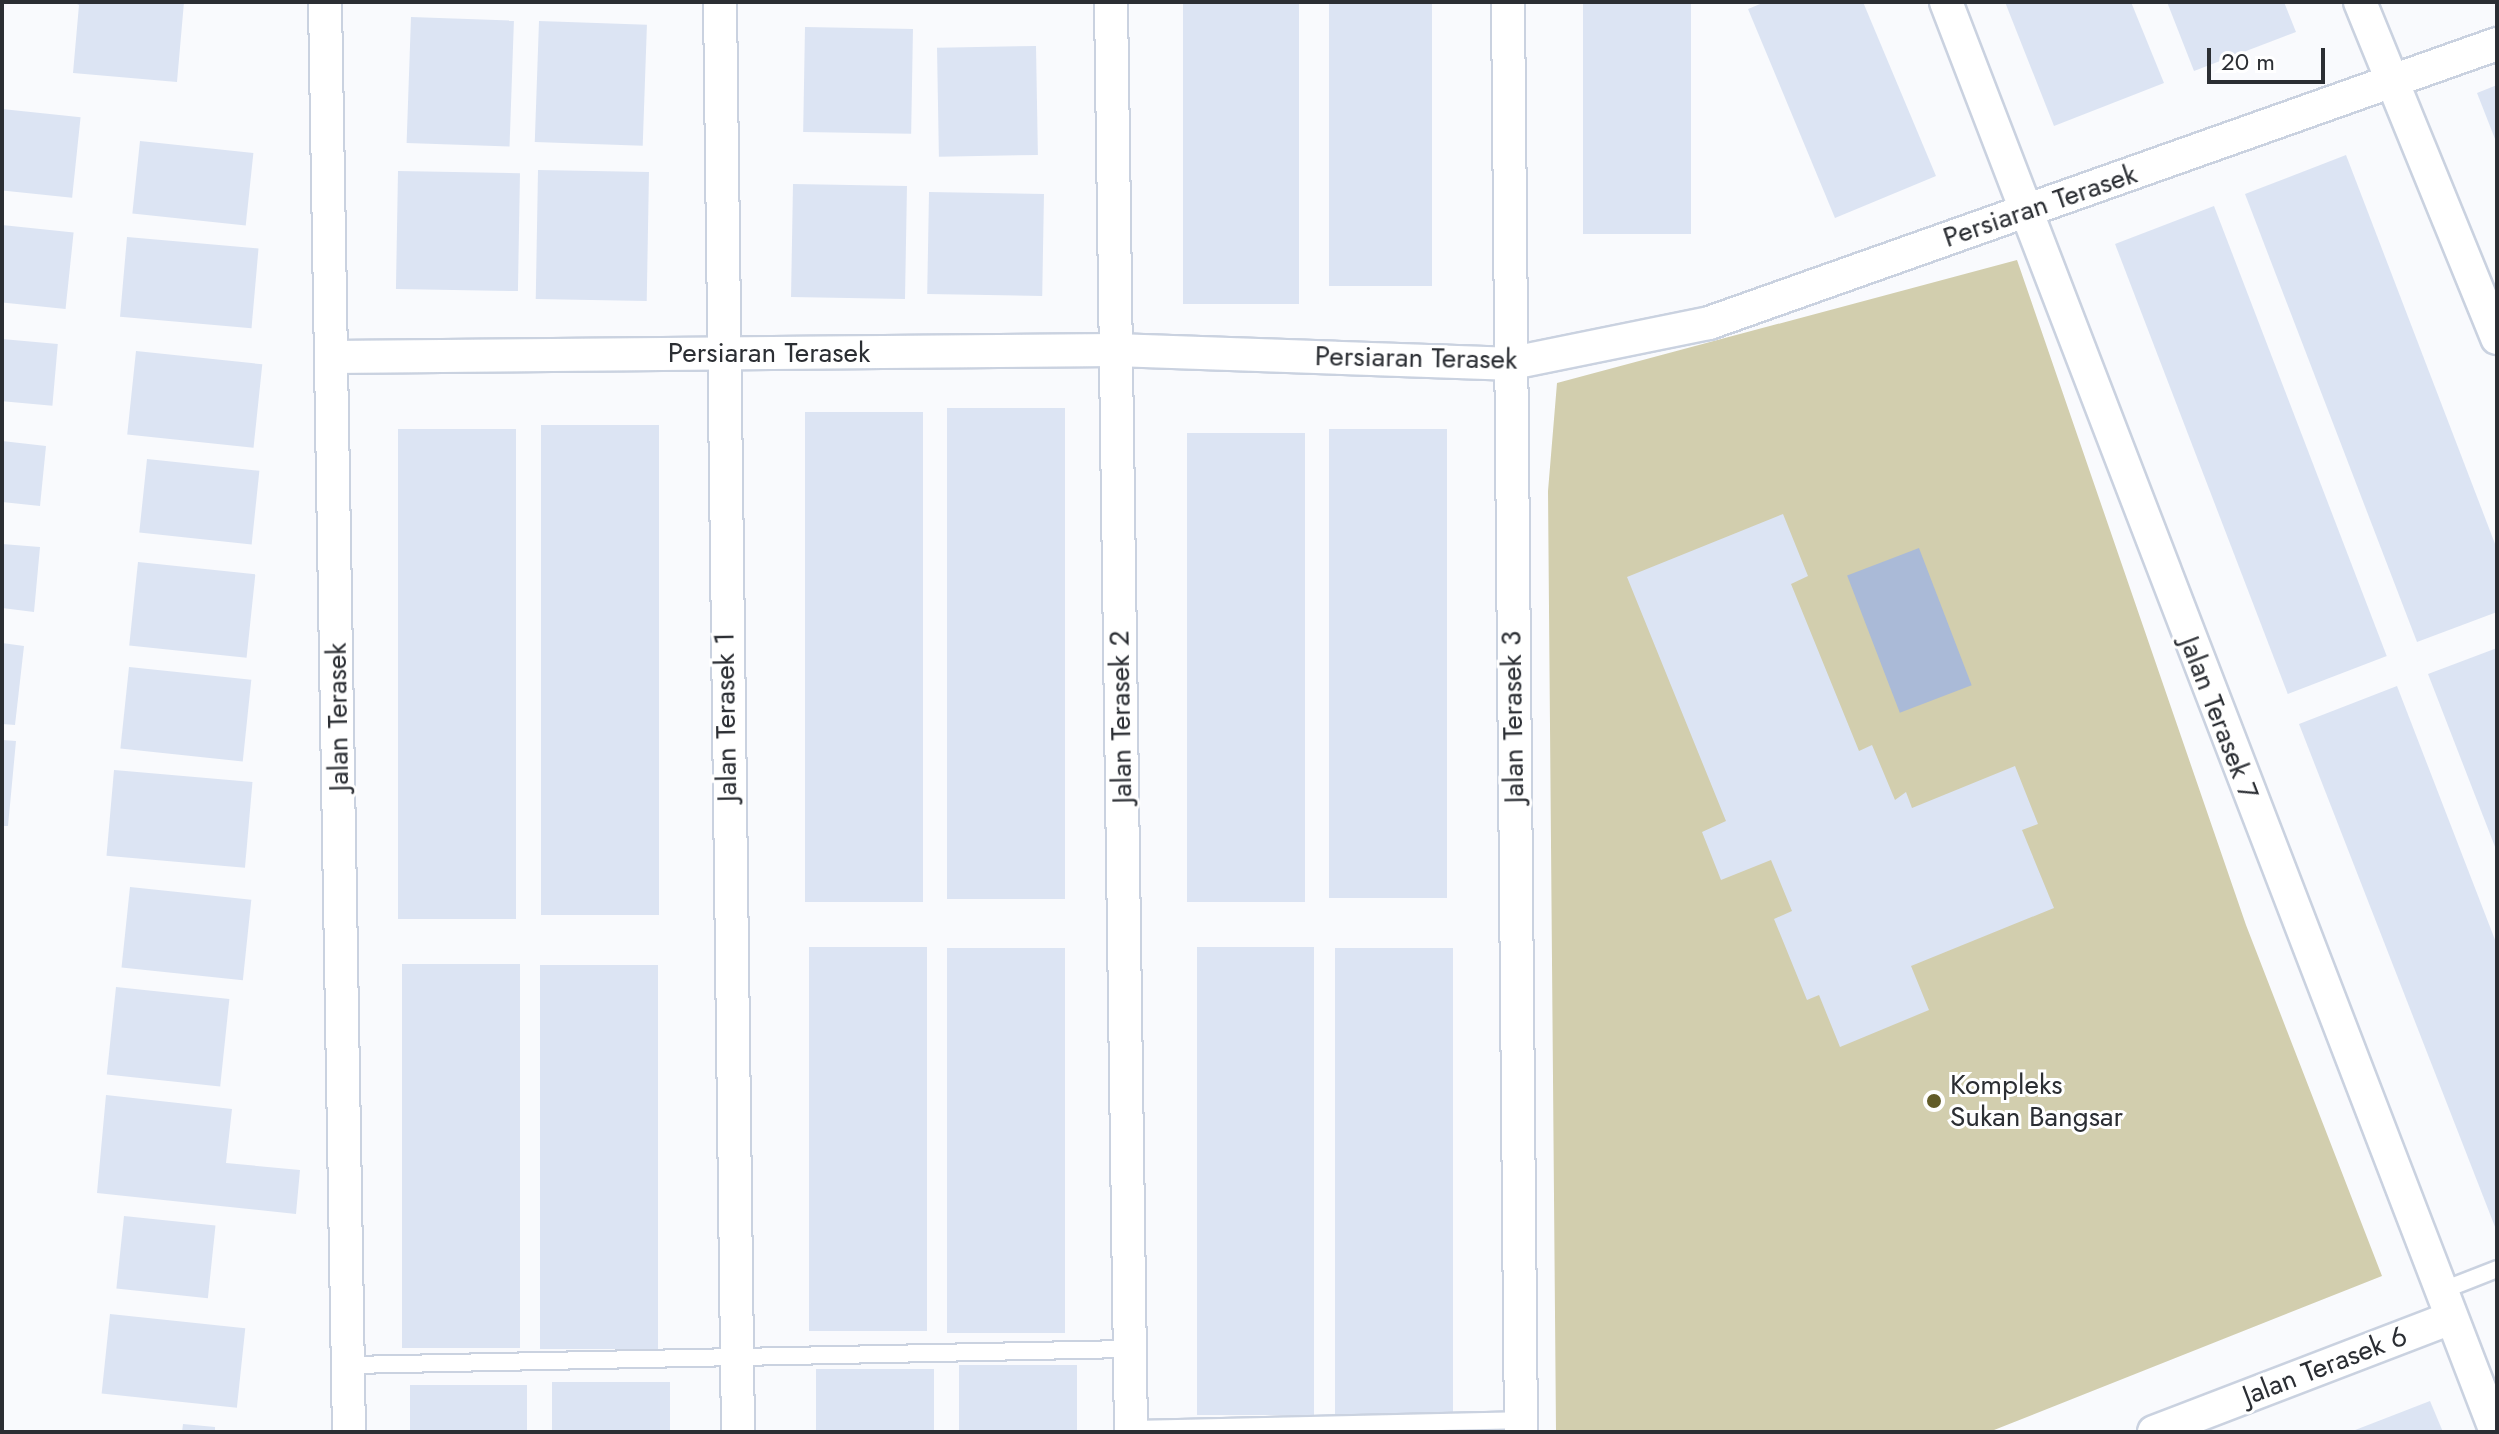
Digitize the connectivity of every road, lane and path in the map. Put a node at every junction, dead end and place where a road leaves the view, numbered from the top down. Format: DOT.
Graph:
graph roads {
  1 [pos="325,2"];
  2 [pos="720,2"];
  3 [pos="1111,2"];
  4 [pos="1508,2"];
  5 [pos="1946,2"];
  6 [pos="2360,2"];
  7 [pos="2497,44"];
  8 [pos="2393,81"];
  9 [pos="2022,212"];
  10 [pos="2497,338"];
  11 [pos="1115,350"];
  12 [pos="721,354"];
  13 [pos="332,357"];
  14 [pos="1508,364"];
  15 [pos="2497,1269"];
  16 [pos="2446,1304"];
  17 [pos="1130,1349"];
  18 [pos="736,1357"];
  19 [pos="350,1365"];
  20 [pos="1521,1426"];
  21 [pos="1131,1430"];
  22 [pos="349,1432"];
  23 [pos="738,1432"];
  24 [pos="2154,1432"];
  25 [pos="2496,1432"];
  1 -- 13 [label="street, Jalan Terasek"];
  2 -- 12 [label="street, Jalan Terasek 1"];
  3 -- 11 [label="street, Jalan Terasek 2"];
  4 -- 14 [label="street, Jalan Terasek 3"];
  5 -- 9 [label="street, Jalan Terasek 7"];
  6 -- 8 [label="street"];
  7 -- 8 [label="street, Persiaran Terasek"];
  8 -- 9 [label="street, Persiaran Terasek"];
  8 -- 10 [label="street"];
  9 -- 14 [label="street, Persiaran Terasek"];
  9 -- 16 [label="street, Jalan Terasek 7"];
  11 -- 12 [label="street, Persiaran Terasek"];
  11 -- 14 [label="street, Persiaran Terasek"];
  11 -- 17 [label="street, Jalan Terasek 2"];
  12 -- 13 [label="street, Persiaran Terasek"];
  12 -- 18 [label="street, Jalan Terasek 1"];
  13 -- 19 [label="street, Jalan Terasek"];
  14 -- 20 [label="street, Jalan Terasek 3"];
  15 -- 16 [label="lane"];
  16 -- 24 [label="street, Jalan Terasek 6"];
  16 -- 25 [label="street, Jalan Terasek 7"];
  17 -- 18 [label="lane"];
  17 -- 21 [label="street, Jalan Terasek 2"];
  18 -- 19 [label="lane"];
  18 -- 23 [label="street, Jalan Terasek 1"];
  19 -- 22 [label="street, Jalan Terasek"];
  20 -- 21 [label="lane"];
}
